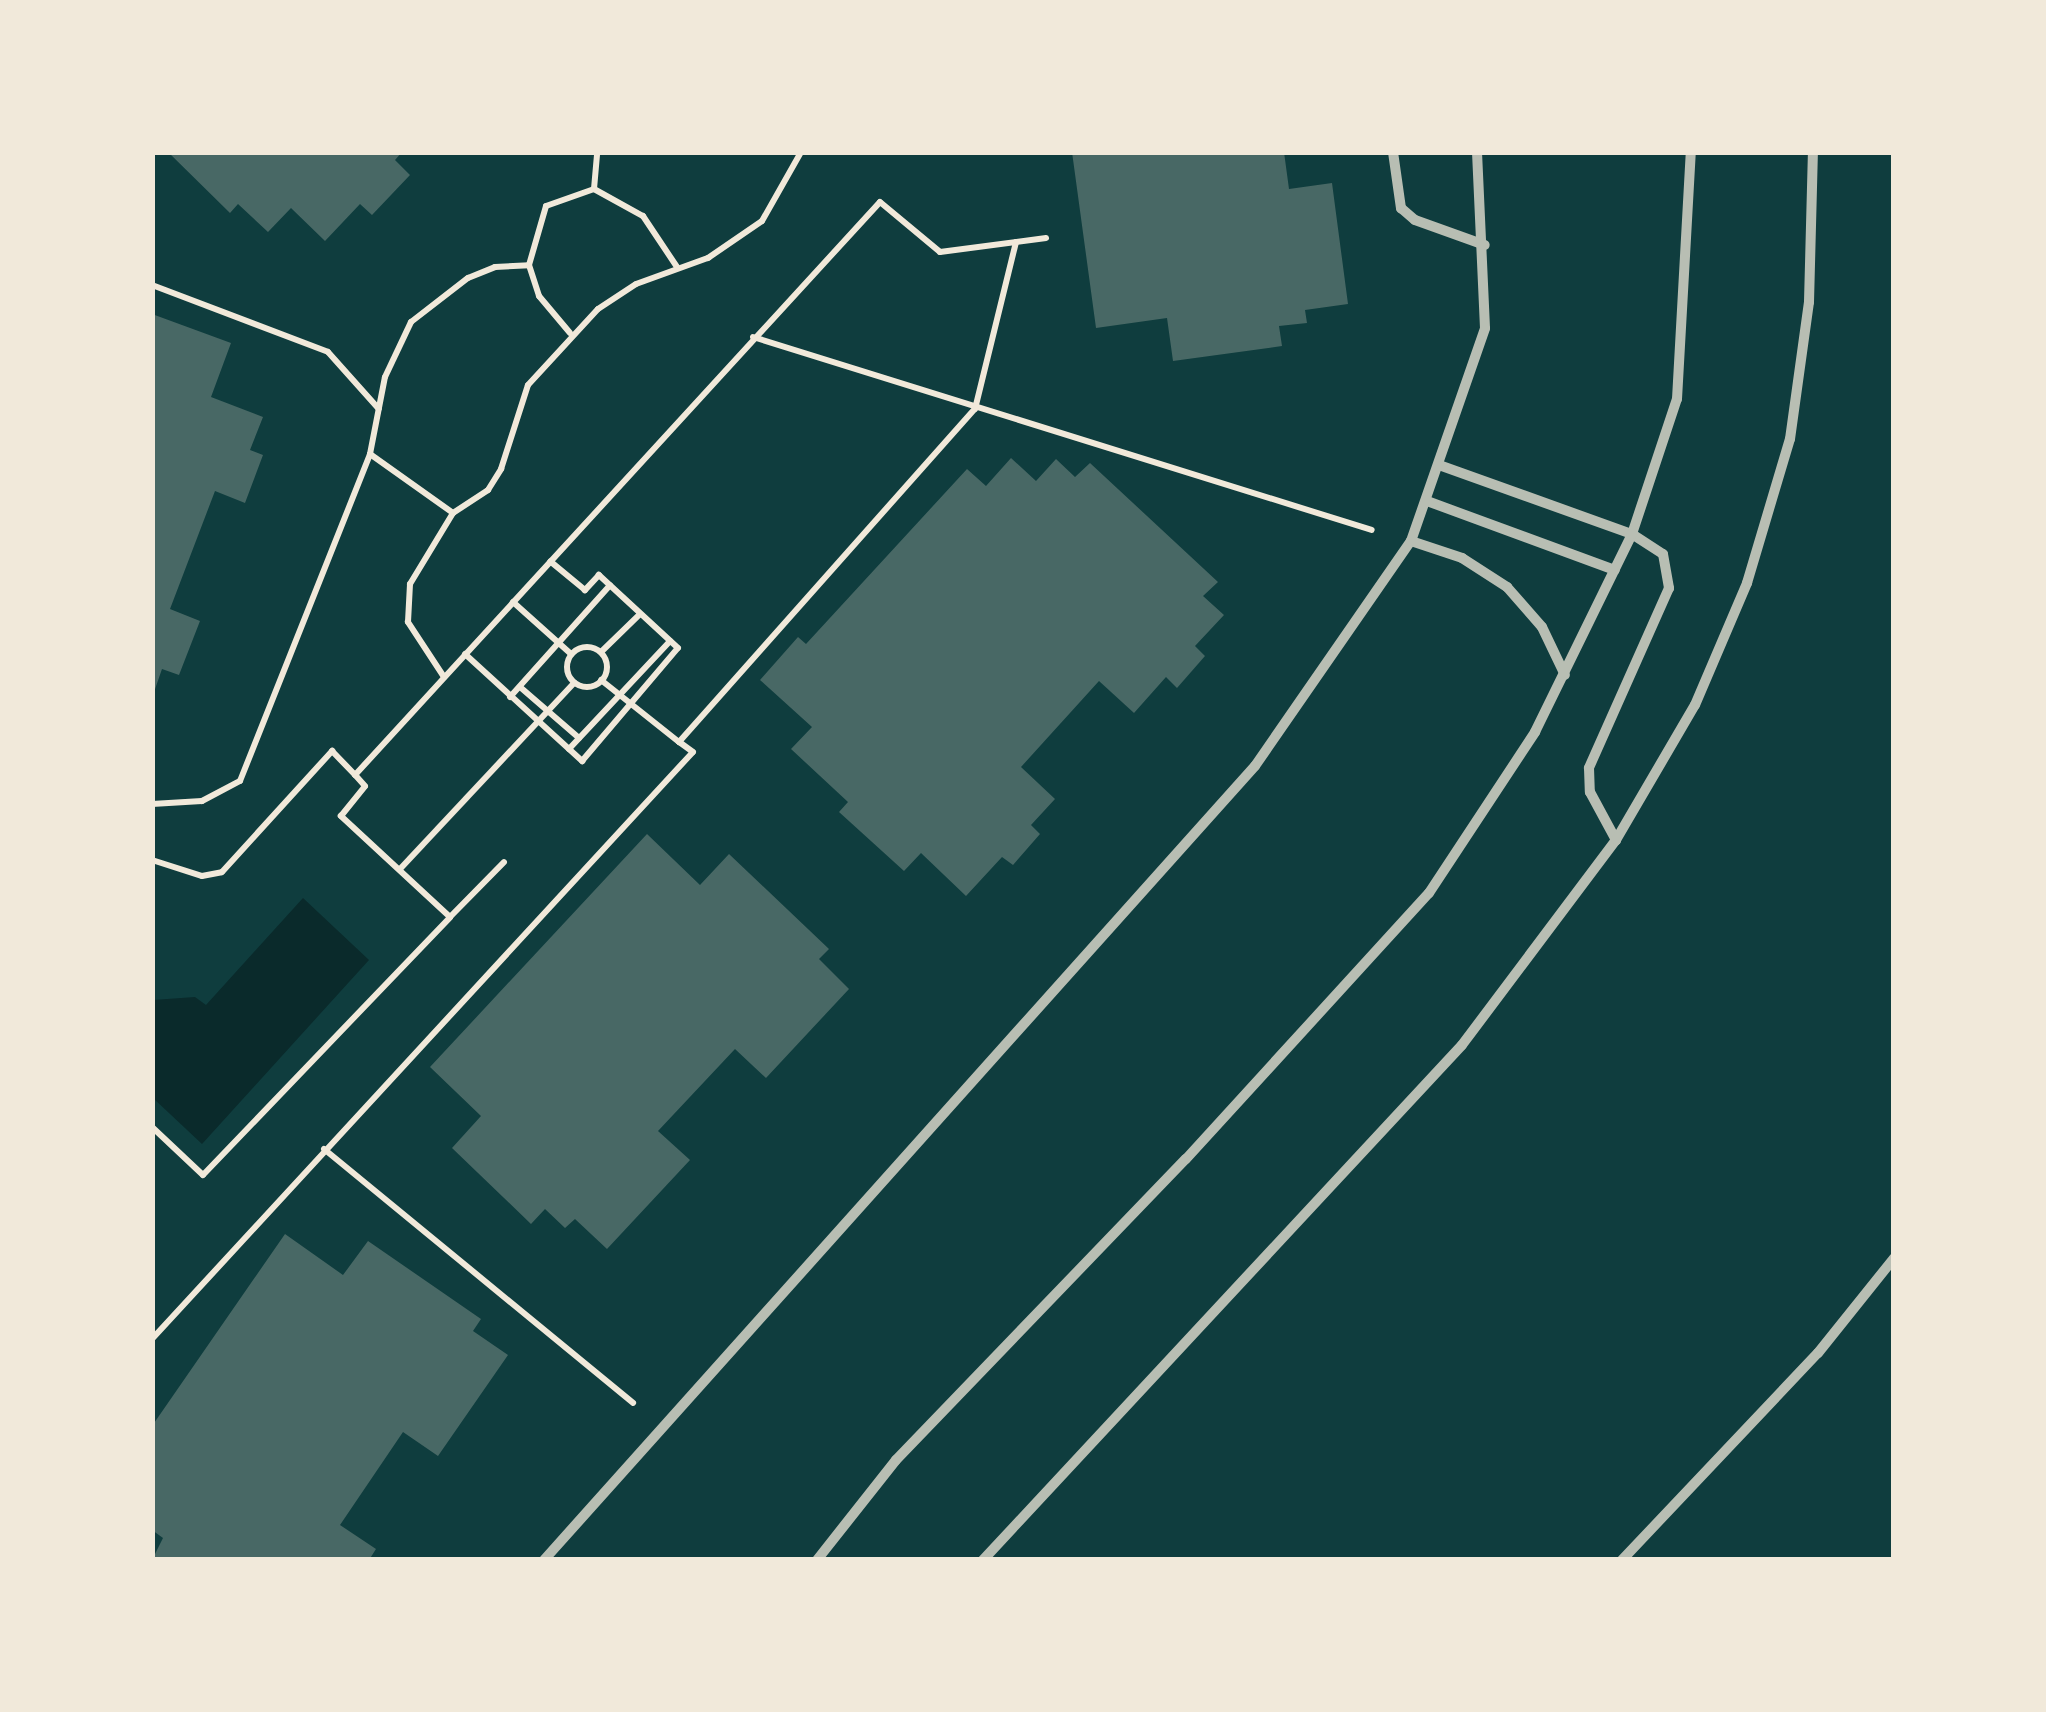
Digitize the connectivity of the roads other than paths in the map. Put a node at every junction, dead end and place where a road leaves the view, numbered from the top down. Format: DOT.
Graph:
graph roads {
  1 [pos="1393,152"];
  2 [pos="1477,152"];
  3 [pos="1691,152"];
  4 [pos="1813,152"];
  5 [pos="1484,244"];
  6 [pos="1440,465"];
  7 [pos="1427,501"];
  8 [pos="1632,534"];
  9 [pos="1411,541"];
  10 [pos="1615,570"];
  11 [pos="1565,676"];
  12 [pos="1616,840"];
  13 [pos="1894,1258"];
  14 [pos="544,1560"];
  15 [pos="817,1560"];
  16 [pos="983,1560"];
  17 [pos="1622,1560"];
  1 -- 5 [label="street"];
  2 -- 5 [label="street"];
  3 -- 8 [label="street"];
  4 -- 12 [label="street"];
  5 -- 6 [label="street"];
  6 -- 7 [label="street"];
  6 -- 8 [label="street"];
  7 -- 9 [label="street"];
  7 -- 10 [label="street"];
  8 -- 10 [label="street"];
  8 -- 12 [label="street"];
  9 -- 11 [label="street"];
  9 -- 14 [label="street"];
  10 -- 11 [label="street"];
  11 -- 15 [label="street"];
  12 -- 16 [label="street"];
  13 -- 17 [label="street"];
}
